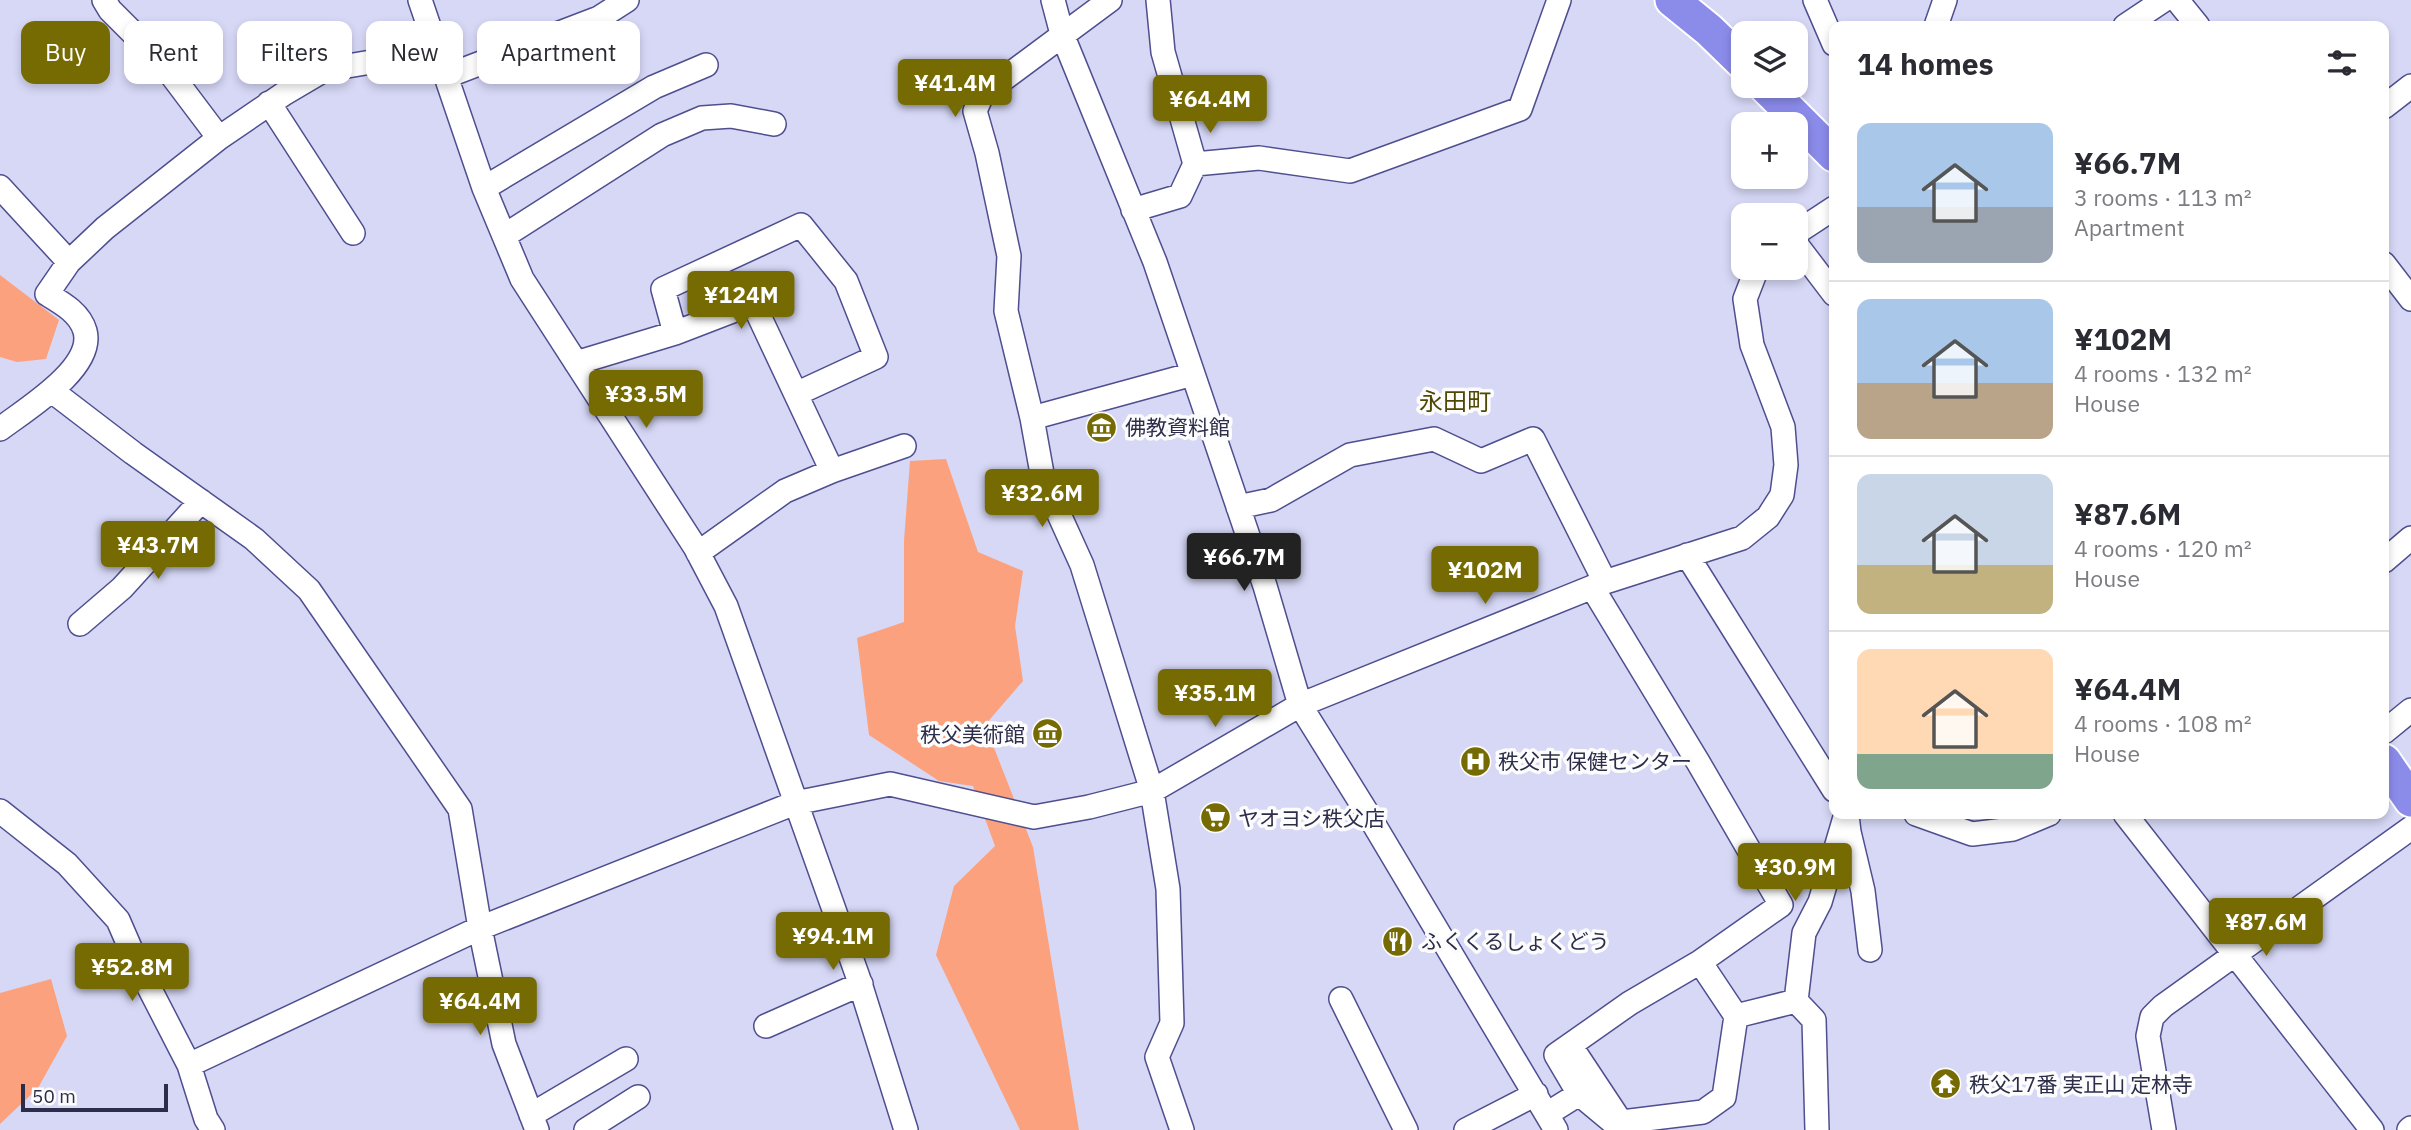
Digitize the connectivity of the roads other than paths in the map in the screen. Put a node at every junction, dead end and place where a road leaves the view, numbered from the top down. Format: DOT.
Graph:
graph roads {
  1 [pos="104,0"];
  2 [pos="420,0"];
  3 [pos="627,0"];
  4 [pos="1053,0"];
  5 [pos="1110,0"];
  6 [pos="1158,0"];
  7 [pos="1559,0"];
  8 [pos="1672,0"];
  9 [pos="1815,0"];
  10 [pos="1945,0"];
  11 [pos="2164,0"];
  12 [pos="2177,0"];
  13 [pos="427,21"];
  14 [pos="1938,21"];
  15 [pos="2132,21"];
  16 [pos="2194,21"];
  17 [pos="1829,32"];
  18 [pos="1062,34"];
  19 [pos="1731,51"];
  20 [pos="366,63"];
  21 [pos="706,65"];
  22 [pos="463,70"];
  23 [pos="450,84"];
  24 [pos="2411,86"];
  25 [pos="1777,98"];
  26 [pos="269,103"];
  27 [pos="2389,103"];
  28 [pos="774,124"];
  29 [pos="219,138"];
  30 [pos="1829,150"];
  31 [pos="1195,164"];
  32 [pos="0,187"];
  33 [pos="484,188"];
  34 [pos="1133,209"];
  35 [pos="1829,211"];
  36 [pos="1808,225"];
  37 [pos="353,233"];
  38 [pos="504,236"];
  39 [pos="1808,260"];
  40 [pos="69,262"];
  41 [pos="2389,270"];
  42 [pos="1752,280"];
  43 [pos="1829,287"];
  44 [pos="2411,299"];
  45 [pos="675,333"];
  46 [pos="576,363"];
  47 [pos="1193,374"];
  48 [pos="52,391"];
  49 [pos="796,394"];
  50 [pos="1032,418"];
  51 [pos="0,429"];
  52 [pos="904,446"];
  53 [pos="832,471"];
  54 [pos="201,501"];
  55 [pos="1238,507"];
  56 [pos="2411,538"];
  57 [pos="698,553"];
  58 [pos="1687,555"];
  59 [pos="2389,557"];
  60 [pos="1598,584"];
  61 [pos="80,624"];
  62 [pos="1300,705"];
  63 [pos="2411,710"];
  64 [pos="2389,728"];
  65 [pos="2389,768"];
  66 [pos="1829,782"];
  67 [pos="1152,791"];
  68 [pos="2411,800"];
  69 [pos="795,803"];
  70 [pos="0,811"];
  71 [pos="1845,819"];
  72 [pos="1848,819"];
  73 [pos="1930,819"];
  74 [pos="2037,819"];
  75 [pos="2129,819"];
  76 [pos="2411,828"];
  77 [pos="480,928"];
  78 [pos="1871,950"];
  79 [pos="2236,954"];
  80 [pos="1700,962"];
  81 [pos="861,984"];
  82 [pos="1341,999"];
  83 [pos="1796,1001"];
  84 [pos="1737,1016"];
  85 [pos="766,1026"];
  86 [pos="1570,1045"];
  87 [pos="626,1059"];
  88 [pos="189,1065"];
  89 [pos="1579,1094"];
  90 [pos="638,1097"];
  91 [pos="1547,1113"];
  92 [pos="534,1123"];
  93 [pos="1618,1125"];
  94 [pos="213,1130"];
  95 [pos="586,1130"];
  96 [pos="906,1130"];
  97 [pos="1182,1130"];
  98 [pos="1406,1130"];
  99 [pos="1466,1130"];
  100 [pos="1817,1130"];
  101 [pos="2164,1130"];
  102 [pos="2372,1130"];
  1 -- 29 [label="street"];
  2 -- 13 [label="street"];
  3 -- 22 [label="street"];
  4 -- 18 [label="street"];
  5 -- 18 [label="street"];
  6 -- 31 [label="street"];
  7 -- 31 [label="street"];
  8 -- 19 [label="highway"];
  9 -- 17 [label="street"];
  10 -- 14 [label="street"];
  11 -- 15 [label="street"];
  12 -- 16 [label="street"];
  18 -- 34 [label="street"];
  18 -- 50 [label="street"];
  20 -- 26 [label="street"];
  21 -- 33 [label="street"];
  23 -- 33 [label="street"];
  24 -- 27 [label="street"];
  25 -- 30 [label="highway"];
  26 -- 29 [label="street"];
  26 -- 37 [label="street"];
  28 -- 38 [label="street"];
  29 -- 40 [label="street"];
  31 -- 34 [label="street"];
  32 -- 40 [label="street"];
  33 -- 38 [label="street"];
  34 -- 47 [label="street"];
  35 -- 36 [label="street"];
  38 -- 46 [label="street"];
  39 -- 43 [label="street"];
  40 -- 48 [label="street"];
  41 -- 44 [label="street"];
  42 -- 58 [label="street"];
  45 -- 46 [label="street"];
  45 -- 49 [label="street"];
  45 -- 49 [label="street"];
  46 -- 57 [label="street"];
  47 -- 50 [label="street"];
  47 -- 55 [label="street"];
  48 -- 51 [label="street"];
  48 -- 54 [label="street"];
  49 -- 53 [label="street"];
  50 -- 67 [label="street"];
  52 -- 53 [label="street"];
  53 -- 57 [label="street"];
  54 -- 61 [label="street"];
  54 -- 77 [label="street"];
  55 -- 60 [label="street"];
  55 -- 62 [label="street"];
  56 -- 59 [label="street"];
  57 -- 69 [label="street"];
  58 -- 60 [label="street"];
  58 -- 66 [label="street"];
  60 -- 62 [label="street"];
  60 -- 80 [label="street"];
  62 -- 67 [label="street"];
  62 -- 91 [label="street"];
  63 -- 64 [label="street"];
  65 -- 68 [label="highway"];
  67 -- 69 [label="street"];
  67 -- 97 [label="street"];
  69 -- 77 [label="street"];
  69 -- 81 [label="street"];
  70 -- 88 [label="street"];
  71 -- 83 [label="street"];
  72 -- 78 [label="street"];
  73 -- 74 [label="street"];
  75 -- 79 [label="street"];
  76 -- 79 [label="street"];
  77 -- 88 [label="street"];
  77 -- 92 [label="street"];
  79 -- 101 [label="street"];
  79 -- 102 [label="street"];
  80 -- 84 [label="street"];
  80 -- 86 [label="street"];
  81 -- 85 [label="street"];
  81 -- 96 [label="street"];
  82 -- 98 [label="street"];
  83 -- 84 [label="street"];
  83 -- 100 [label="street"];
  84 -- 93 [label="street"];
  86 -- 89 [label="street"];
  86 -- 93 [label="street"];
  87 -- 92 [label="street"];
  88 -- 94 [label="street"];
  89 -- 91 [label="street"];
  89 -- 93 [label="street"];
  90 -- 95 [label="street"];
  91 -- 99 [label="street"];
}
